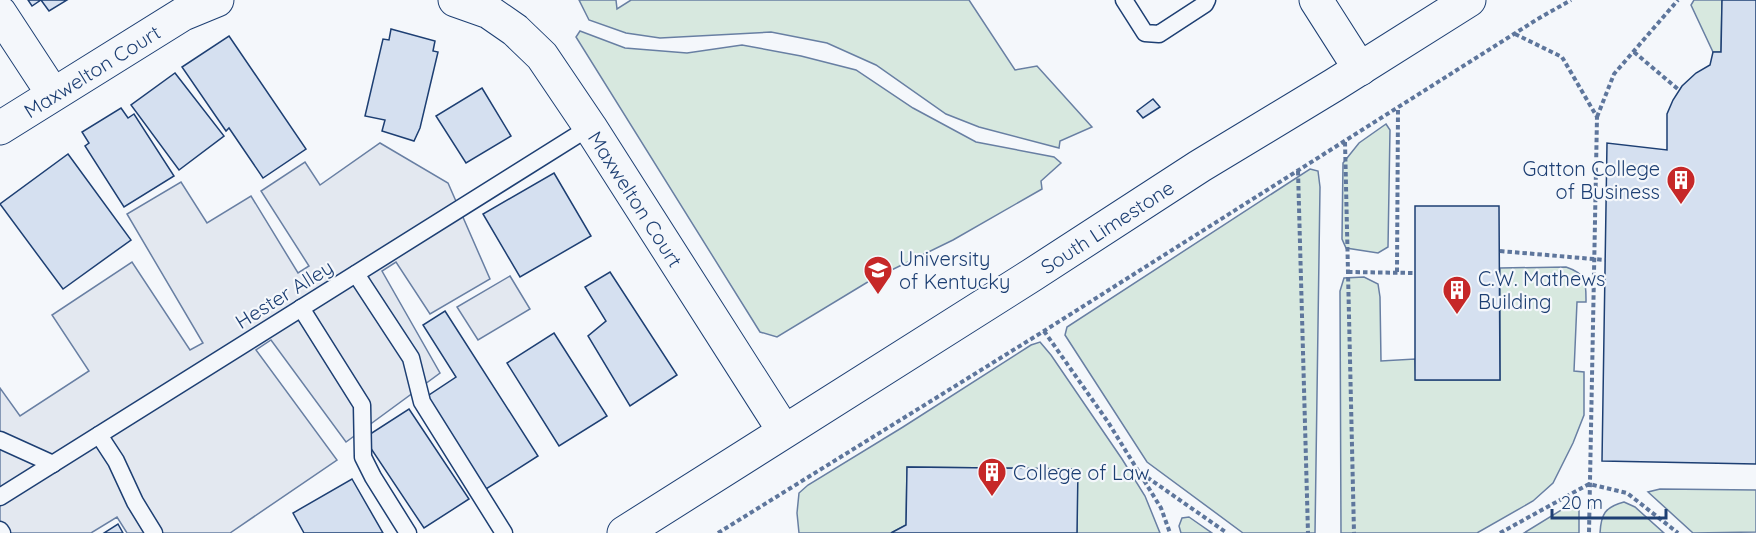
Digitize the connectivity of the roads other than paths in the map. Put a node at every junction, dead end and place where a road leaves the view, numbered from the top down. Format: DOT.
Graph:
graph roads {
  1 [pos="217,0"];
  2 [pos="455,0"];
  3 [pos="1124,0"];
  4 [pos="1207,0"];
  5 [pos="1316,0"];
  6 [pos="1469,0"];
  7 [pos="0,13"];
  8 [pos="1360,69"];
  9 [pos="53,94"];
  10 [pos="591,127"];
  11 [pos="0,128"];
  12 [pos="356,274"];
  13 [pos="301,308"];
  14 [pos="784,431"];
  15 [pos="99,435"];
  16 [pos="0,440"];
  17 [pos="53,464"];
  18 [pos="0,497"];
  19 [pos="154,533"];
  20 [pos="408,533"];
  21 [pos="504,533"];
  22 [pos="624,533"];
  1 -- 9 [label="main road, Maxwelton Court"];
  2 -- 10 [label="main road, Maxwelton Court"];
  3 -- 4 [label="lane"];
  5 -- 8 [label="main road"];
  6 -- 8 [label="main road, South Limestone"];
  7 -- 9 [label="main road"];
  8 -- 14 [label="main road, South Limestone"];
  9 -- 11 [label="main road, Maxwelton Court"];
  10 -- 12 [label="lane, Hester Alley"];
  10 -- 14 [label="main road, Maxwelton Court"];
  12 -- 13 [label="lane, Hester Alley"];
  12 -- 21 [label="lane"];
  13 -- 15 [label="lane, Hester Alley"];
  13 -- 20 [label="lane"];
  14 -- 22 [label="main road, South Limestone"];
  15 -- 17 [label="lane, Hester Alley"];
  15 -- 19 [label="lane"];
  16 -- 17 [label="lane"];
  17 -- 18 [label="lane, Hester Alley"];
}
